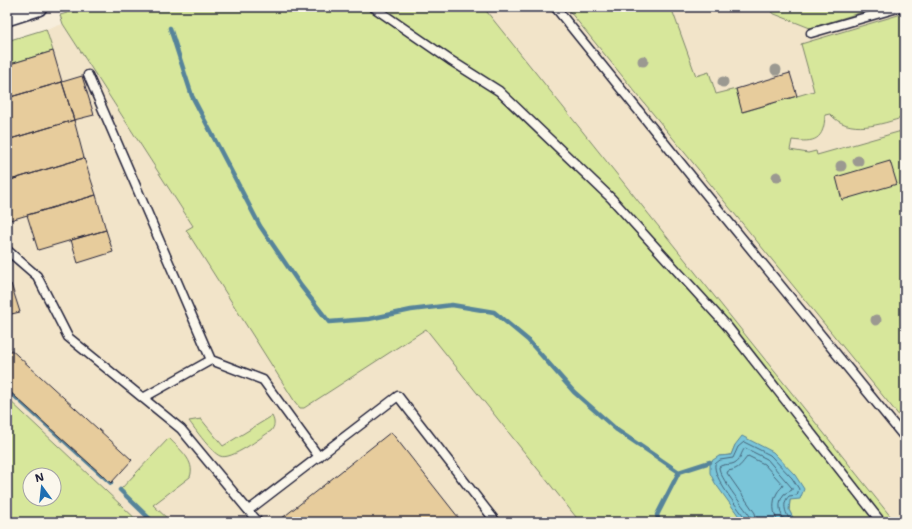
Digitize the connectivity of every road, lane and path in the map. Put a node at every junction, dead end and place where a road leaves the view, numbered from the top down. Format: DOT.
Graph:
graph roads {
  1 [pos="38,7"];
  2 [pos="373,7"];
  3 [pos="555,7"];
  4 [pos="901,7"];
  5 [pos="7,17"];
  6 [pos="811,33"];
  7 [pos="88,75"];
  8 [pos="7,250"];
  9 [pos="210,360"];
  10 [pos="143,398"];
  11 [pos="905,438"];
  12 [pos="319,457"];
  13 [pos="249,510"];
  14 [pos="258,522"];
  15 [pos="496,522"];
  16 [pos="882,522"];
  1 -- 5 [label="street"];
  2 -- 16 [label="lane"];
  3 -- 11 [label="lane"];
  4 -- 6 [label="lane"];
  7 -- 9 [label="lane"];
  8 -- 10 [label="lane"];
  9 -- 10 [label="lane"];
  9 -- 12 [label="lane"];
  10 -- 13 [label="lane"];
  12 -- 13 [label="lane"];
  12 -- 15 [label="lane"];
  13 -- 14 [label="lane"];
}
